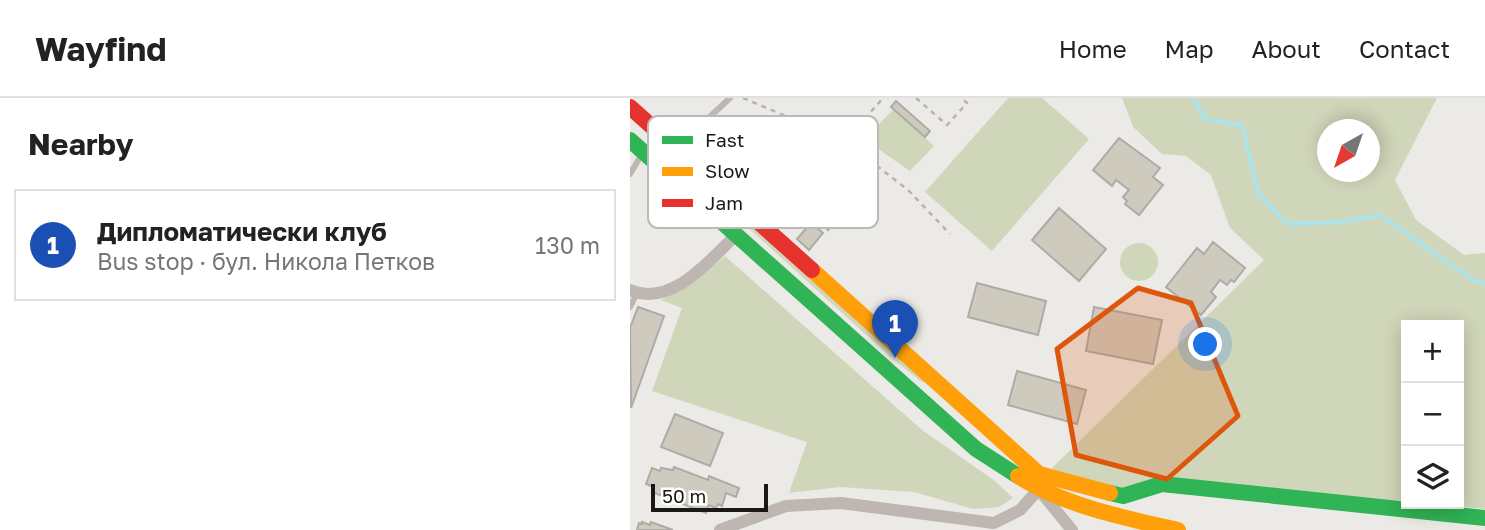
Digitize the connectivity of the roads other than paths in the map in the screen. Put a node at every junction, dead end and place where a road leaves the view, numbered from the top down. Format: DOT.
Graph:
graph roads {
  1 [pos="730,98"];
  2 [pos="630,107"];
  3 [pos="712,116"];
  4 [pos="648,123"];
  5 [pos="630,140"];
  6 [pos="643,152"];
  7 [pos="648,157"];
  8 [pos="630,174"];
  9 [pos="727,228"];
  10 [pos="762,228"];
  11 [pos="736,236"];
  12 [pos="634,291"];
  13 [pos="630,307"];
  14 [pos="1039,481"];
  15 [pos="1485,518"];
  16 [pos="720,530"];
  17 [pos="1072,530"];
  18 [pos="1178,530"];
  1 -- 3 [label="lane"];
  2 -- 4 [label="street"];
  5 -- 6 [label="street"];
  6 -- 7 [label="street"];
  6 -- 8 [label="lane"];
  9 -- 11 [label="street"];
  10 -- 14 [label="street"];
  11 -- 12 [label="street"];
  11 -- 14 [label="street"];
  12 -- 13 [label="lane"];
  14 -- 15 [label="street"];
  14 -- 16 [label="street"];
  14 -- 17 [label="street"];
  14 -- 18 [label="street"];
}
